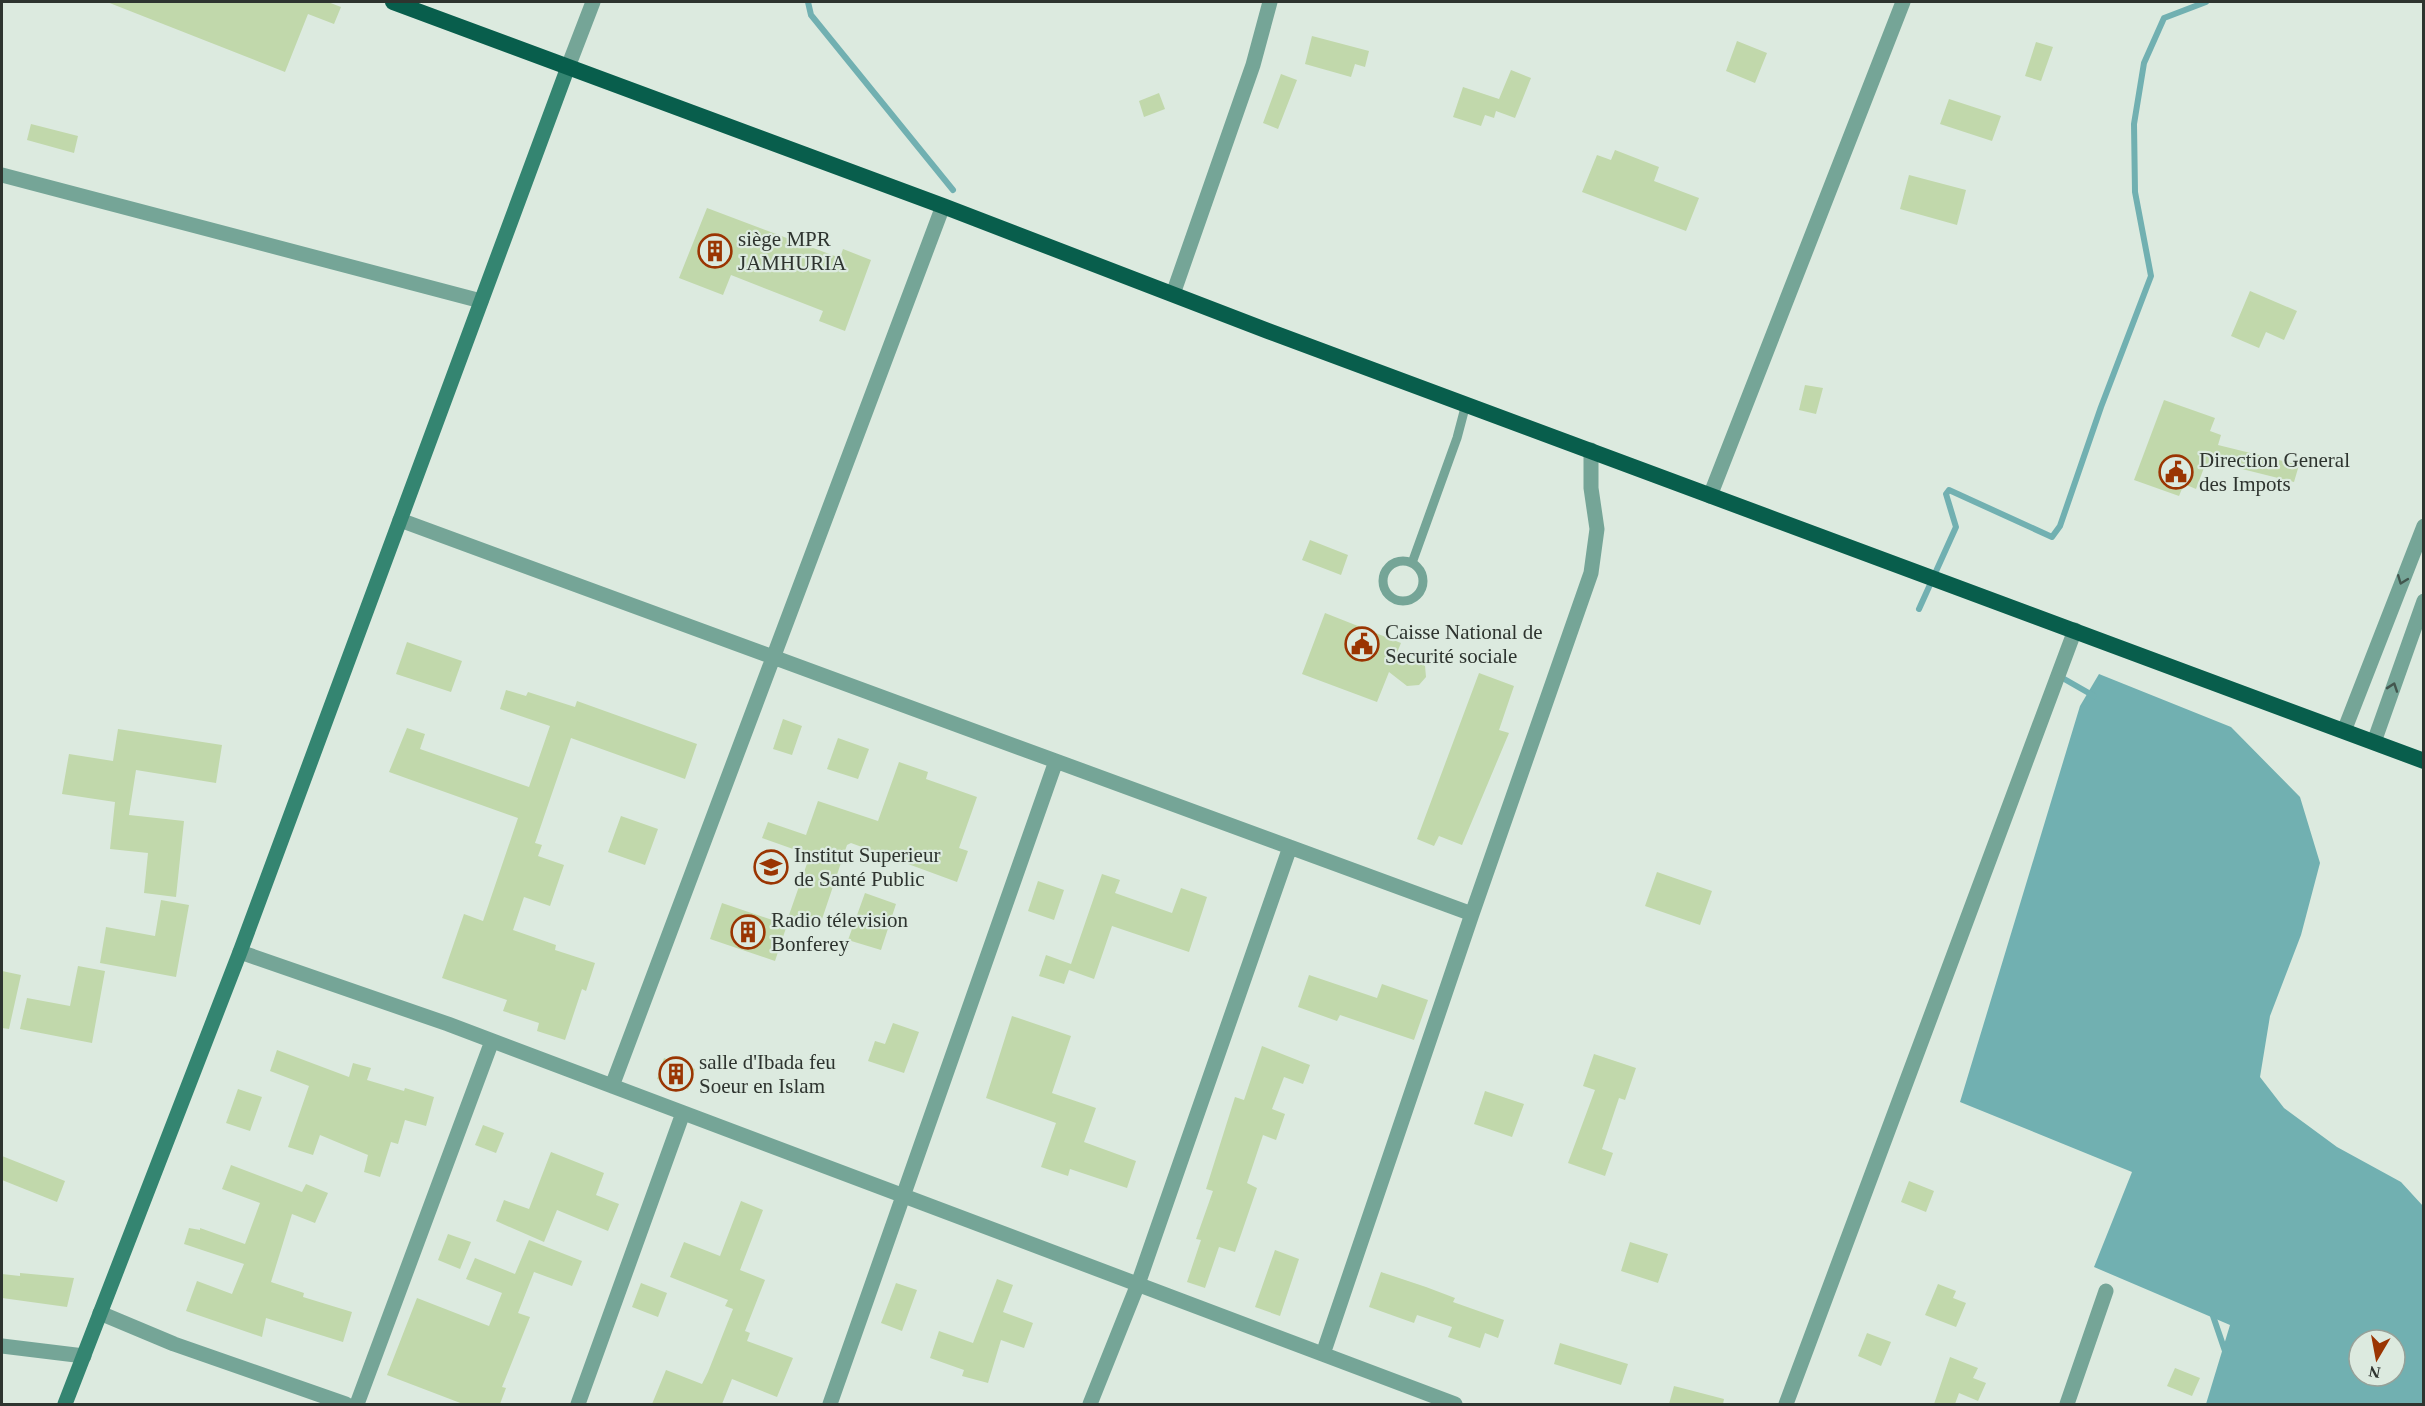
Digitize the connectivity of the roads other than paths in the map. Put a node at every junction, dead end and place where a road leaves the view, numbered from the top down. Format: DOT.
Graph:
graph roads {
  1 [pos="393,2"];
  2 [pos="593,2"];
  3 [pos="1270,2"];
  4 [pos="1903,2"];
  5 [pos="568,66"];
  6 [pos="2,175"];
  7 [pos="943,206"];
  8 [pos="1173,294"];
  9 [pos="480,301"];
  10 [pos="1466,404"];
  11 [pos="1591,450"];
  12 [pos="1710,496"];
  13 [pos="400,520"];
  14 [pos="2424,526"];
  15 [pos="1412,563"];
  16 [pos="2424,601"];
  17 [pos="2075,630"];
  18 [pos="774,657"];
  19 [pos="2344,731"];
  20 [pos="2374,742"];
  21 [pos="1056,761"];
  22 [pos="2424,761"];
  23 [pos="1290,847"];
  24 [pos="1472,914"];
  25 [pos="240,952"];
  26 [pos="492,1041"];
  27 [pos="612,1086"];
  28 [pos="683,1113"];
  29 [pos="903,1196"];
  30 [pos="1138,1284"];
  31 [pos="2106,1291"];
  32 [pos="99,1313"];
  33 [pos="2,1346"];
  34 [pos="1323,1354"];
  35 [pos="84,1356"];
  36 [pos="65,1404"];
  37 [pos="346,1404"];
  38 [pos="357,1404"];
  39 [pos="578,1404"];
  40 [pos="830,1404"];
  41 [pos="1090,1404"];
  42 [pos="1455,1404"];
  43 [pos="1786,1404"];
  44 [pos="2067,1404"];
  1 -- 5 [label="highway"];
  2 -- 5 [label="street"];
  3 -- 8 [label="street"];
  4 -- 12 [label="street"];
  5 -- 7 [label="highway"];
  5 -- 9 [label="main road"];
  6 -- 9 [label="street"];
  7 -- 8 [label="highway"];
  7 -- 18 [label="street"];
  8 -- 10 [label="highway"];
  9 -- 13 [label="main road"];
  10 -- 11 [label="highway"];
  10 -- 15 [label="lane"];
  11 -- 12 [label="highway"];
  11 -- 24 [label="street"];
  12 -- 17 [label="highway"];
  13 -- 18 [label="street"];
  13 -- 25 [label="main road"];
  14 -- 19 [label="street, one-way"];
  15 -- 15 [label="lane"];
  20 -- 16 [label="street, one-way"];
  17 -- 19 [label="highway"];
  17 -- 43 [label="street"];
  18 -- 21 [label="street"];
  18 -- 27 [label="street"];
  19 -- 20 [label="highway"];
  20 -- 22 [label="highway"];
  21 -- 23 [label="street"];
  21 -- 29 [label="street"];
  23 -- 24 [label="street"];
  23 -- 30 [label="street"];
  24 -- 34 [label="street"];
  25 -- 26 [label="street"];
  25 -- 32 [label="main road"];
  26 -- 27 [label="street"];
  26 -- 38 [label="street"];
  27 -- 28 [label="street"];
  28 -- 29 [label="street"];
  28 -- 39 [label="street"];
  29 -- 30 [label="street"];
  29 -- 40 [label="street"];
  30 -- 34 [label="street"];
  30 -- 41 [label="street"];
  31 -- 44 [label="street"];
  32 -- 35 [label="main road"];
  32 -- 37 [label="street"];
  33 -- 35 [label="street"];
  34 -- 42 [label="street"];
  35 -- 36 [label="main road"];
}
